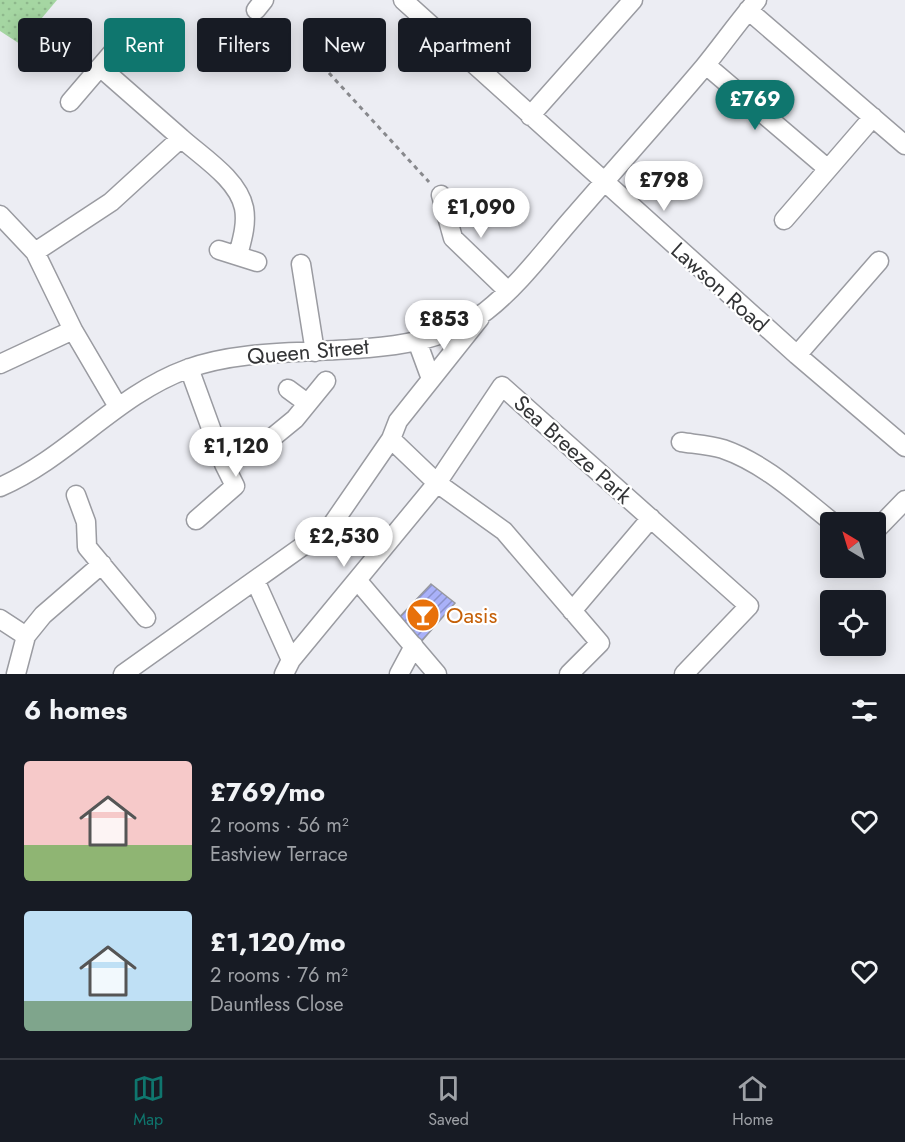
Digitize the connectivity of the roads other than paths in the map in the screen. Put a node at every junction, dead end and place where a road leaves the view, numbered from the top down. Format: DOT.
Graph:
graph roads {
  1 [pos="403,0"];
  2 [pos="633,0"];
  3 [pos="753,5"];
  4 [pos="104,62"];
  5 [pos="706,65"];
  6 [pos="100,67"];
  7 [pos="69,102"];
  8 [pos="530,116"];
  9 [pos="873,117"];
  10 [pos="181,138"];
  11 [pos="905,145"];
  12 [pos="828,170"];
  13 [pos="603,182"];
  14 [pos="441,195"];
  15 [pos="0,215"];
  16 [pos="784,220"];
  17 [pos="219,250"];
  18 [pos="34,252"];
  19 [pos="238,255"];
  20 [pos="879,261"];
  21 [pos="257,262"];
  22 [pos="301,264"];
  23 [pos="508,291"];
  24 [pos="485,312"];
  25 [pos="73,330"];
  26 [pos="417,341"];
  27 [pos="315,352"];
  28 [pos="797,356"];
  29 [pos="0,364"];
  30 [pos="189,368"];
  31 [pos="432,379"];
  32 [pos="326,381"];
  33 [pos="288,389"];
  34 [pos="307,403"];
  35 [pos="117,405"];
  36 [pos="391,439"];
  37 [pos="681,442"];
  38 [pos="905,447"];
  39 [pos="224,464"];
  40 [pos="437,483"];
  41 [pos="0,487"];
  42 [pos="76,495"];
  43 [pos="905,500"];
  44 [pos="820,513"];
  45 [pos="651,518"];
  46 [pos="196,520"];
  47 [pos="886,520"];
  48 [pos="102,564"];
  49 [pos="255,580"];
  50 [pos="357,580"];
  51 [pos="572,611"];
  52 [pos="146,618"];
  53 [pos="0,619"];
  54 [pos="26,636"];
  55 [pos="414,646"];
  56 [pos="287,667"];
  57 [pos="16,674"];
  58 [pos="123,674"];
  59 [pos="399,674"];
  60 [pos="437,674"];
  61 [pos="568,674"];
  62 [pos="684,674"];
  1 -- 8 [label="street, Lawson Road"];
  2 -- 8 [label="street"];
  3 -- 5 [label="street, Queen Street"];
  3 -- 9 [label="street"];
  4 -- 6 [label="street"];
  5 -- 12 [label="street"];
  5 -- 13 [label="street, Queen Street"];
  6 -- 7 [label="street"];
  6 -- 10 [label="street"];
  8 -- 13 [label="street, Lawson Road"];
  9 -- 11 [label="street"];
  9 -- 12 [label="street"];
  10 -- 18 [label="street"];
  10 -- 19 [label="street"];
  12 -- 16 [label="street"];
  13 -- 23 [label="street, Queen Street"];
  13 -- 28 [label="street, Lawson Road"];
  14 -- 23 [label="street"];
  15 -- 18 [label="street"];
  17 -- 19 [label="street"];
  18 -- 25 [label="street"];
  19 -- 21 [label="street"];
  20 -- 28 [label="street"];
  22 -- 27 [label="street"];
  23 -- 24 [label="street, Queen Street"];
  24 -- 26 [label="street, Queen Street"];
  24 -- 31 [label="street"];
  25 -- 29 [label="street"];
  25 -- 35 [label="street"];
  26 -- 27 [label="street, Queen Street"];
  26 -- 31 [label="street"];
  27 -- 30 [label="street, Queen Street"];
  28 -- 38 [label="street, Lawson Road"];
  30 -- 35 [label="street, Queen Street"];
  30 -- 39 [label="street"];
  31 -- 36 [label="street"];
  32 -- 34 [label="street"];
  33 -- 34 [label="street"];
  34 -- 39 [label="street"];
  35 -- 41 [label="street, Queen Street"];
  36 -- 40 [label="street"];
  36 -- 49 [label="street"];
  37 -- 44 [label="street"];
  39 -- 46 [label="street"];
  40 -- 45 [label="street, Sea Breeze Park"];
  40 -- 50 [label="street, Sea Breeze Park"];
  40 -- 51 [label="street"];
  42 -- 48 [label="street"];
  43 -- 47 [label="street"];
  45 -- 51 [label="street, Sea Breeze Park"];
  45 -- 62 [label="street, Sea Breeze Park"];
  48 -- 52 [label="street"];
  48 -- 54 [label="street"];
  49 -- 56 [label="street, Sea Breeze Park"];
  49 -- 58 [label="street"];
  50 -- 55 [label="street"];
  50 -- 56 [label="street, Sea Breeze Park"];
  51 -- 61 [label="street"];
  53 -- 54 [label="street"];
  54 -- 57 [label="street"];
  55 -- 59 [label="street"];
  55 -- 60 [label="street"];
}
